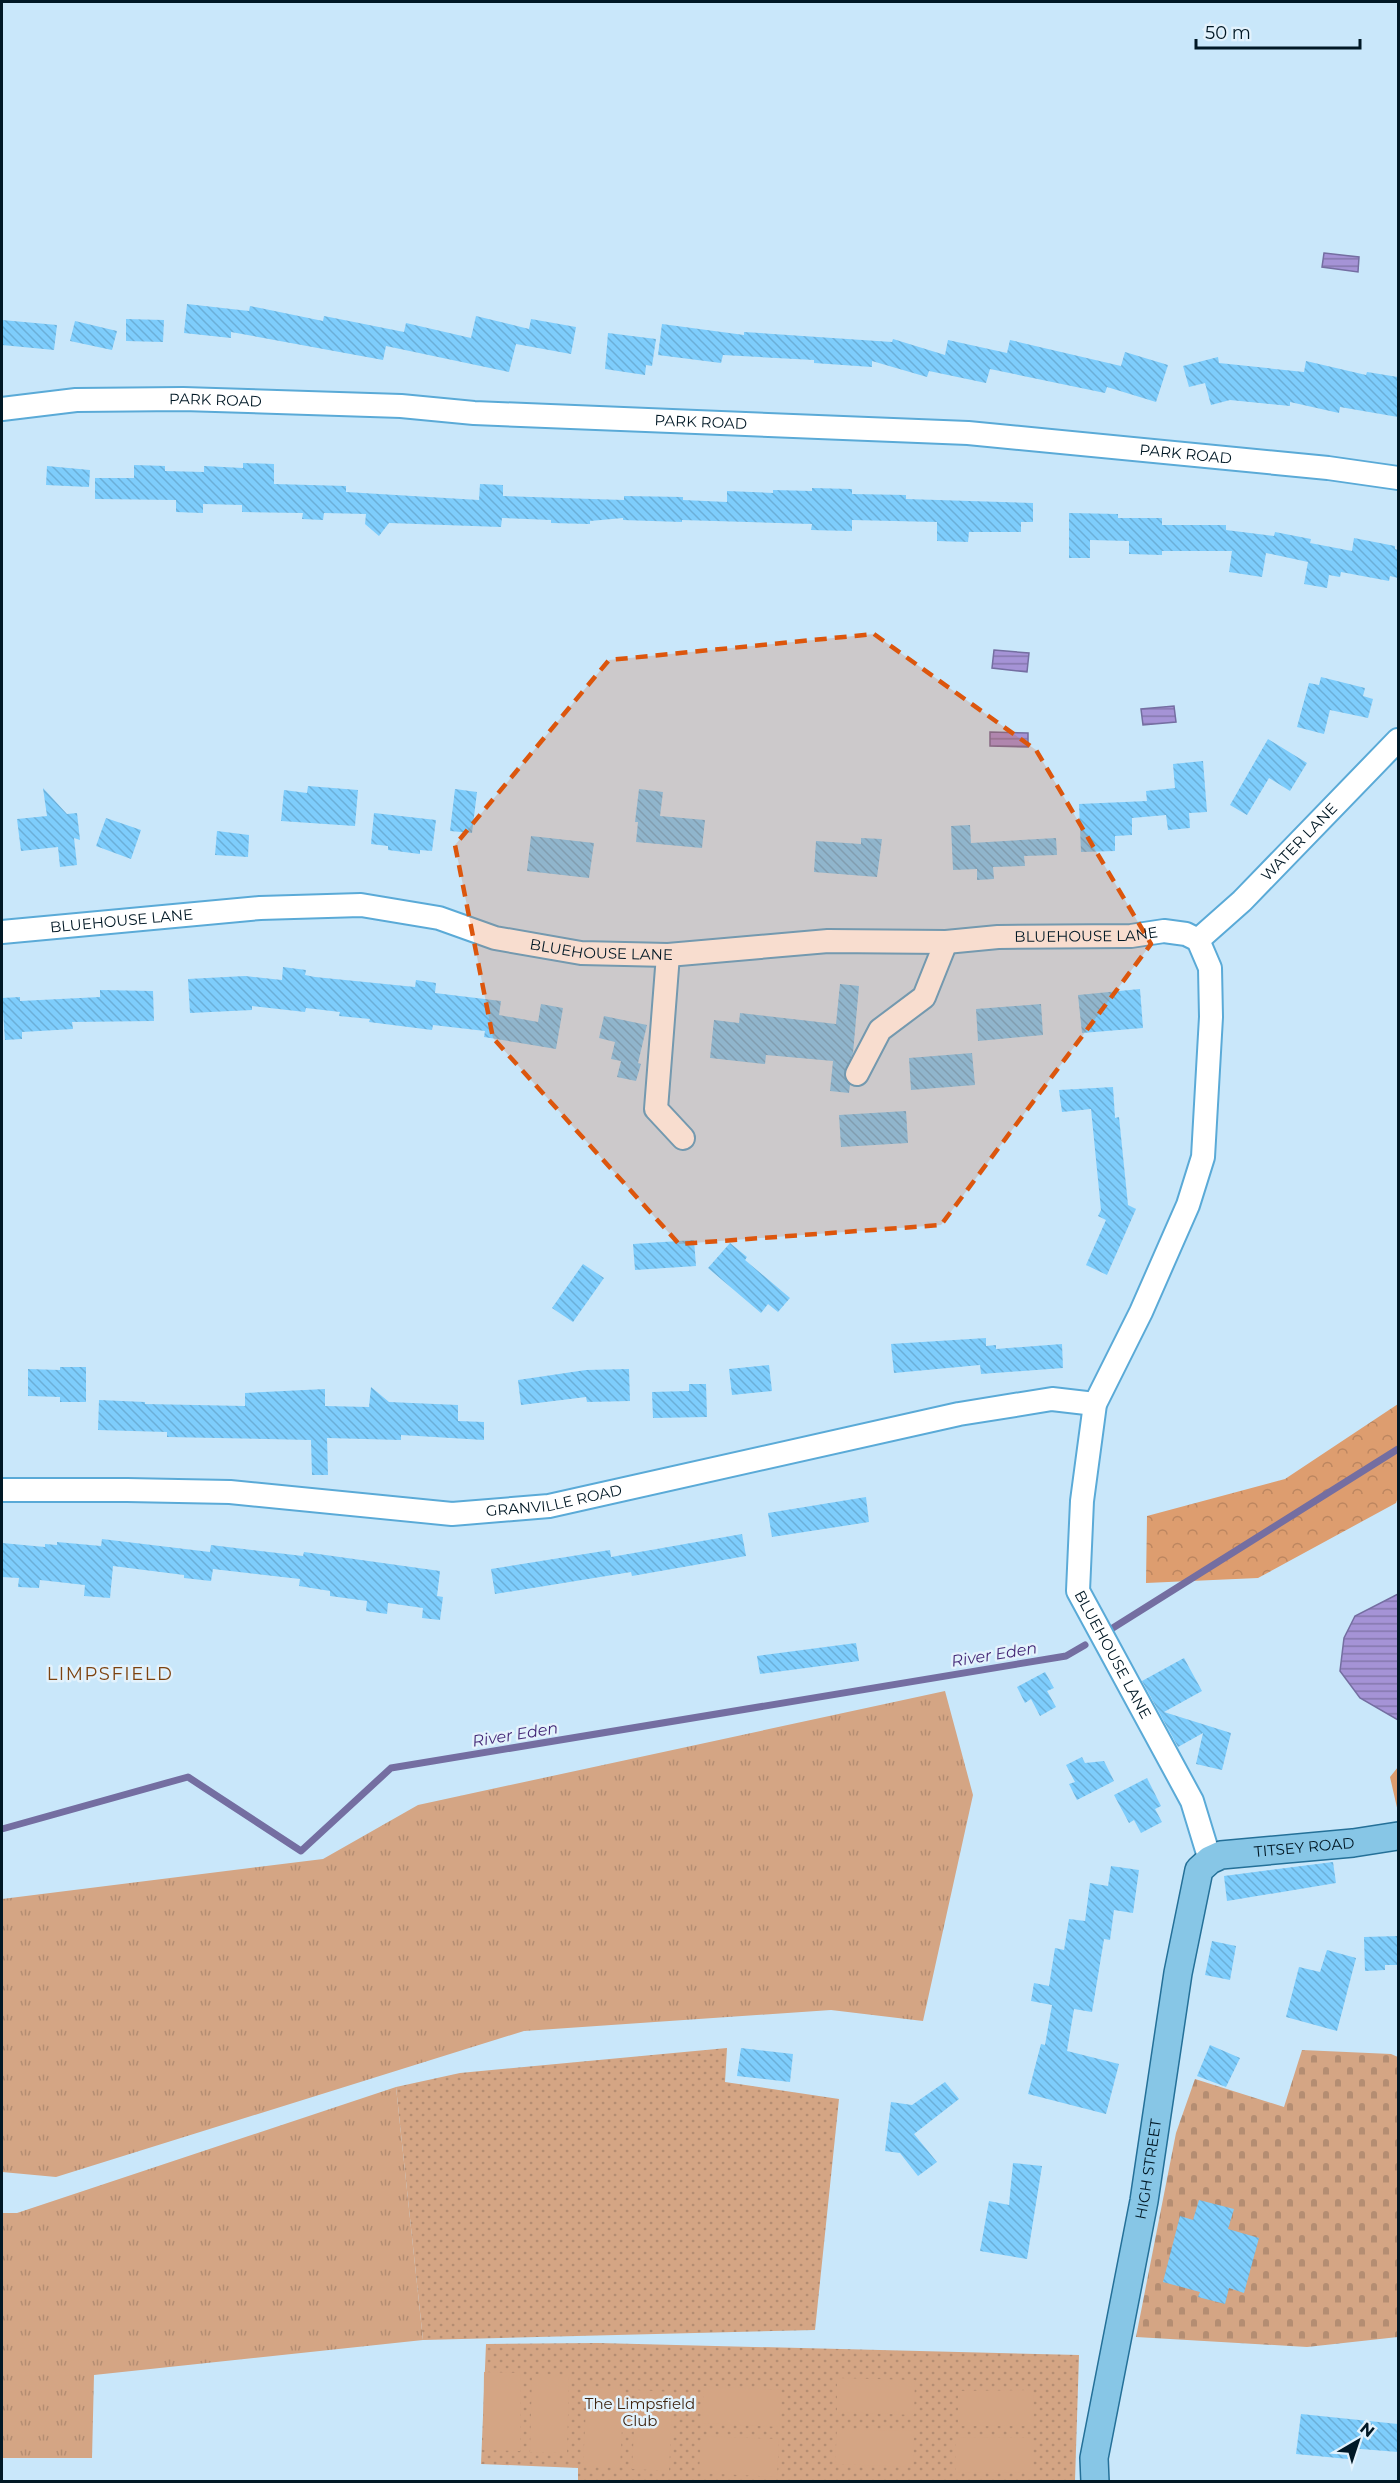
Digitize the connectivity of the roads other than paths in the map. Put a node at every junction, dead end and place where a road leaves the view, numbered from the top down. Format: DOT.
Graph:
graph roads {
  1 [pos="2,409"];
  2 [pos="1398,478"];
  3 [pos="1398,740"];
  4 [pos="2,932"];
  5 [pos="1198,940"];
  6 [pos="946,942"];
  7 [pos="668,955"];
  8 [pos="857,1074"];
  9 [pos="683,1138"];
  10 [pos="1095,1404"];
  11 [pos="2,1490"];
  12 [pos="1398,1836"];
  13 [pos="1210,1860"];
  14 [pos="1095,2481"];
  1 -- 2 [label="street, PARK ROAD"];
  3 -- 5 [label="street, WATER LANE"];
  4 -- 7 [label="street, BLUEHOUSE LANE"];
  5 -- 6 [label="street, BLUEHOUSE LANE"];
  5 -- 10 [label="street, BLUEHOUSE LANE"];
  6 -- 7 [label="street, BLUEHOUSE LANE"];
  6 -- 8 [label="street"];
  7 -- 9 [label="street"];
  10 -- 11 [label="street, GRANVILLE ROAD"];
  10 -- 13 [label="street, BLUEHOUSE LANE"];
  12 -- 13 [label="main road, TITSEY ROAD"];
  13 -- 14 [label="main road, HIGH STREET"];
}
